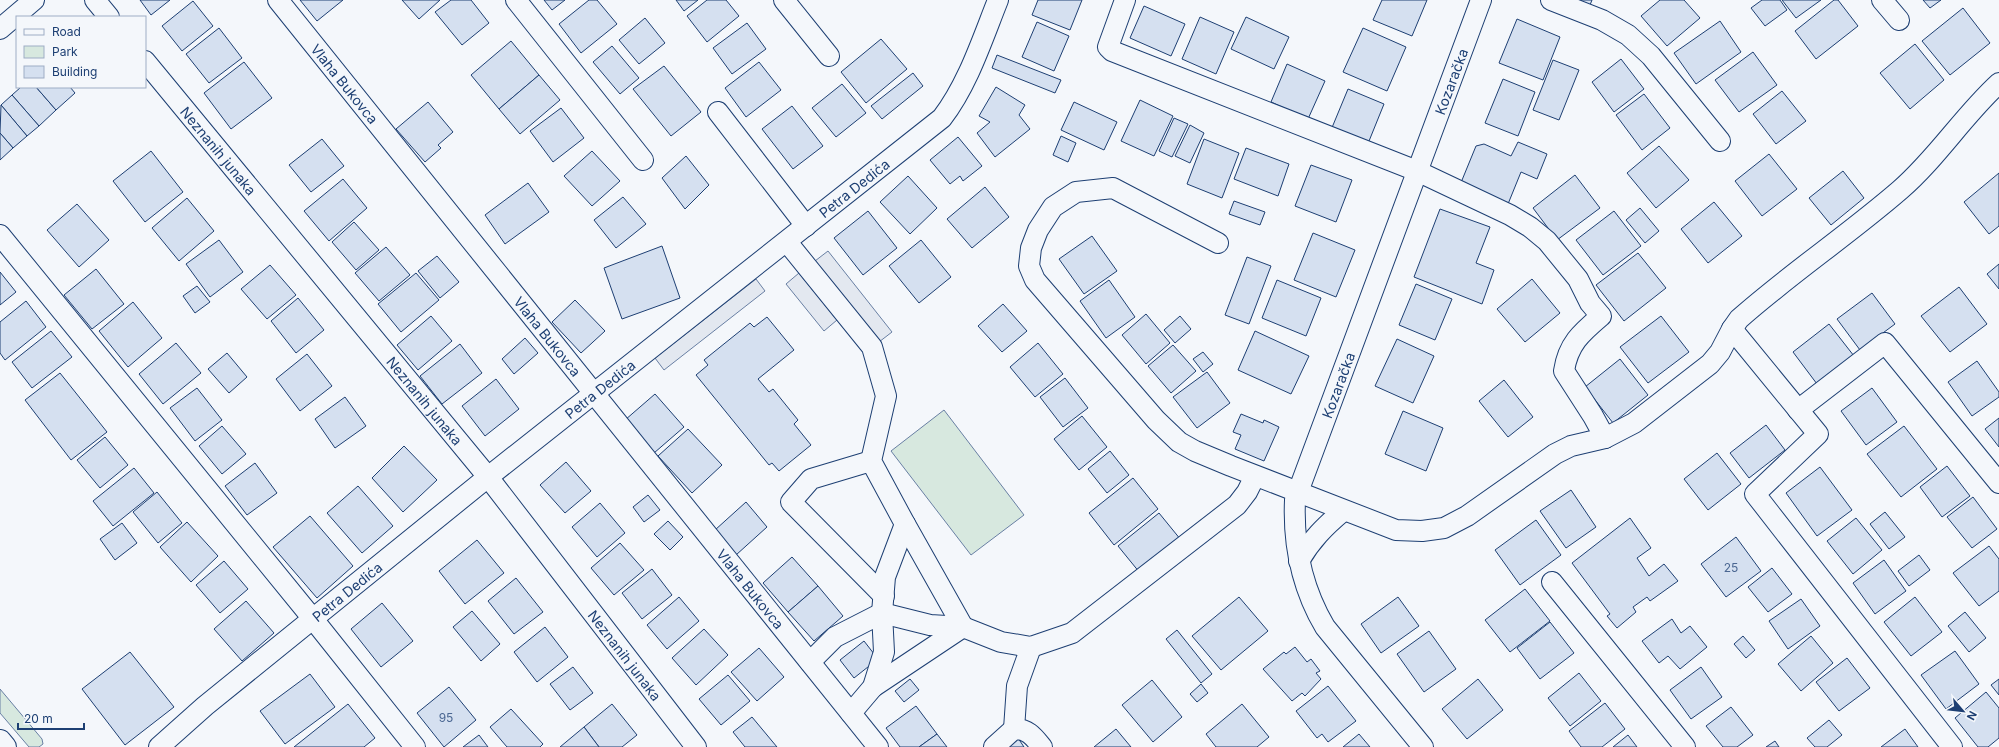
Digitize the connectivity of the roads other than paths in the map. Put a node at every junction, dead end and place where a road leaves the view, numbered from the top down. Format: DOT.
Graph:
graph roads {
  1 [pos="34,0"];
  2 [pos="94,0"];
  3 [pos="278,0"];
  4 [pos="516,0"];
  5 [pos="784,0"];
  6 [pos="998,0"];
  7 [pos="1125,0"];
  8 [pos="1481,0"];
  9 [pos="1551,0"];
  10 [pos="1882,0"];
  11 [pos="108,16"];
  12 [pos="1899,20"];
  13 [pos="0,29"];
  14 [pos="829,56"];
  15 [pos="146,62"];
  16 [pos="1999,83"];
  17 [pos="718,112"];
  18 [pos="1720,141"];
  19 [pos="643,160"];
  20 [pos="1417,171"];
  21 [pos="806,226"];
  22 [pos="0,235"];
  23 [pos="787,242"];
  24 [pos="1218,242"];
  25 [pos="1732,329"];
  26 [pos="594,392"];
  27 [pos="1798,410"];
  28 [pos="1605,438"];
  29 [pos="871,461"];
  30 [pos="1255,476"];
  31 [pos="488,477"];
  32 [pos="1999,484"];
  33 [pos="1297,492"];
  34 [pos="1343,511"];
  35 [pos="905,524"];
  36 [pos="1299,560"];
  37 [pos="1552,582"];
  38 [pos="883,604"];
  39 [pos="313,619"];
  40 [pos="963,627"];
  41 [pos="1031,647"];
  42 [pos="810,662"];
  43 [pos="873,687"];
  44 [pos="851,714"];
  45 [pos="1014,729"];
  46 [pos="0,741"];
  47 [pos="5,747"];
  48 [pos="159,747"];
  49 [pos="415,747"];
  50 [pos="696,747"];
  51 [pos="878,747"];
  52 [pos="994,747"];
  53 [pos="1042,747"];
  54 [pos="1423,747"];
  55 [pos="1685,747"];
  56 [pos="1952,747"];
  1 -- 13 [label="street"];
  2 -- 11 [label="street"];
  3 -- 26 [label="street, Vlaha Bukovca"];
  4 -- 19 [label="street"];
  5 -- 14 [label="street"];
  6 -- 21 [label="street, Petra Dedića"];
  7 -- 20 [label="street"];
  8 -- 20 [label="street, Kozaračka"];
  9 -- 18 [label="street"];
  10 -- 12 [label="street"];
  15 -- 31 [label="street, Neznanih junaka"];
  16 -- 25 [label="street"];
  17 -- 21 [label="street"];
  20 -- 28 [label="street"];
  20 -- 33 [label="street, Kozaračka"];
  21 -- 23 [label="street, Petra Dedića"];
  22 -- 39 [label="street"];
  23 -- 26 [label="street, Petra Dedića"];
  23 -- 29 [label="street"];
  24 -- 30 [label="street"];
  25 -- 27 [label="street"];
  25 -- 28 [label="street"];
  26 -- 31 [label="street, Petra Dedića"];
  26 -- 42 [label="street, Vlaha Bukovca"];
  27 -- 32 [label="street"];
  27 -- 56 [label="street"];
  28 -- 34 [label="street"];
  29 -- 35 [label="street"];
  29 -- 38 [label="street"];
  30 -- 33 [label="street"];
  30 -- 41 [label="street"];
  31 -- 39 [label="street, Petra Dedića"];
  31 -- 50 [label="street, Neznanih junaka"];
  33 -- 34 [label="street"];
  33 -- 36 [label="street, Kozaračka"];
  34 -- 36 [label="street"];
  35 -- 38 [label="street"];
  35 -- 40 [label="street"];
  36 -- 54 [label="street, Kozaračka"];
  37 -- 55 [label="street"];
  38 -- 40 [label="street"];
  38 -- 42 [label="street"];
  38 -- 43 [label="street"];
  39 -- 48 [label="street, Petra Dedića"];
  39 -- 49 [label="street"];
  40 -- 41 [label="street"];
  40 -- 43 [label="street"];
  41 -- 45 [label="street"];
  42 -- 44 [label="street, Vlaha Bukovca"];
  43 -- 44 [label="street"];
  44 -- 51 [label="street, Vlaha Bukovca"];
  45 -- 52 [label="street"];
  45 -- 53 [label="street"];
  46 -- 47 [label="main road"];
}
